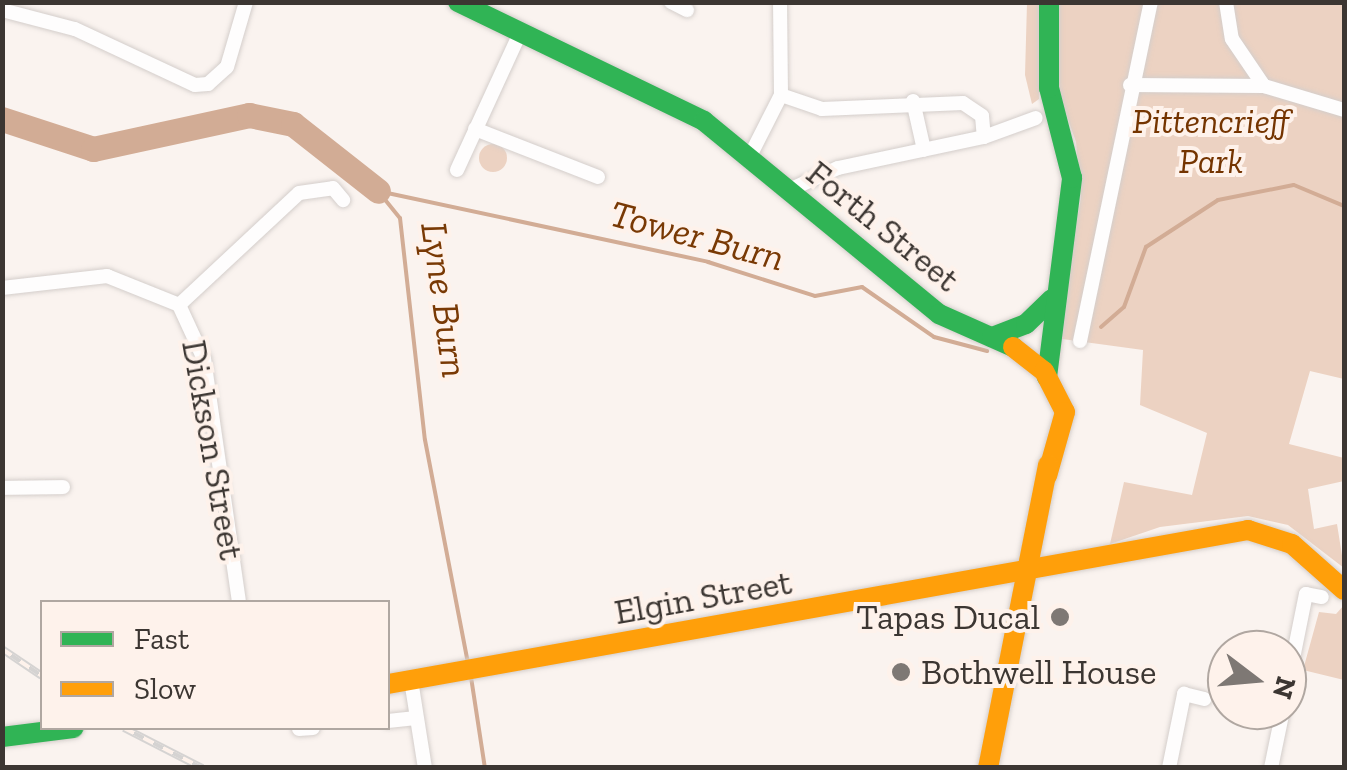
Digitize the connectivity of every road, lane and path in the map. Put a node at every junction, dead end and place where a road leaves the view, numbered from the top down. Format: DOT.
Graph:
graph roads {
  1 [pos="246,2"];
  2 [pos="458,2"];
  3 [pos="671,2"];
  4 [pos="780,2"];
  5 [pos="1049,2"];
  6 [pos="1150,2"];
  7 [pos="1226,2"];
  8 [pos="2,10"];
  9 [pos="687,10"];
  10 [pos="520,33"];
  11 [pos="1130,85"];
  12 [pos="1264,86"];
  13 [pos="781,94"];
  14 [pos="913,102"];
  15 [pos="1344,110"];
  16 [pos="1036,118"];
  17 [pos="475,130"];
  18 [pos="984,138"];
  19 [pos="924,150"];
  20 [pos="748,158"];
  21 [pos="457,170"];
  22 [pos="598,176"];
  23 [pos="788,191"];
  24 [pos="344,200"];
  25 [pos="2,288"];
  26 [pos="1052,300"];
  27 [pos="178,305"];
  28 [pos="992,336"];
  29 [pos="1080,342"];
  30 [pos="1040,366"];
  31 [pos="64,487"];
  32 [pos="2,488"];
  33 [pos="1029,573"];
  34 [pos="1344,590"];
  35 [pos="1322,597"];
  36 [pos="239,600"];
  37 [pos="1299,630"];
  38 [pos="411,680"];
  39 [pos="390,684"];
  40 [pos="1204,699"];
  41 [pos="416,718"];
  42 [pos="390,721"];
  43 [pos="56,730"];
  44 [pos="1278,730"];
  45 [pos="2,737"];
  46 [pos="425,768"];
  47 [pos="988,768"];
  48 [pos="1169,768"];
  49 [pos="1271,768"];
  1 -- 8 [label="street"];
  2 -- 10 [label="street, Forth Street"];
  3 -- 9 [label="street"];
  4 -- 13 [label="street"];
  5 -- 26 [label="street"];
  6 -- 11 [label="street"];
  7 -- 12 [label="street"];
  10 -- 17 [label="street"];
  10 -- 20 [label="street, Forth Street"];
  11 -- 12 [label="street"];
  11 -- 29 [label="street"];
  12 -- 15 [label="street"];
  13 -- 14 [label="street"];
  13 -- 20 [label="street"];
  14 -- 18 [label="street"];
  14 -- 19 [label="street"];
  16 -- 18 [label="street"];
  17 -- 21 [label="street"];
  17 -- 22 [label="street"];
  18 -- 19 [label="street"];
  19 -- 23 [label="street"];
  20 -- 23 [label="street, Forth Street"];
  23 -- 28 [label="street, Forth Street"];
  24 -- 27 [label="street"];
  25 -- 27 [label="street, Dickson Street"];
  26 -- 28 [label="street"];
  26 -- 30 [label="street"];
  27 -- 36 [label="street, Dickson Street"];
  28 -- 30 [label="street, Forth Street"];
  30 -- 33 [label="street"];
  31 -- 32 [label="street"];
  33 -- 34 [label="street, Elgin Street"];
  33 -- 38 [label="street, Elgin Street"];
  33 -- 47 [label="street"];
  35 -- 37 [label="street"];
  38 -- 39 [label="street, Elgin Street"];
  38 -- 41 [label="street"];
  40 -- 48 [label="street"];
  41 -- 42 [label="street"];
  41 -- 46 [label="street"];
  43 -- 45 [label="street"];
  44 -- 49 [label="street"];
}
